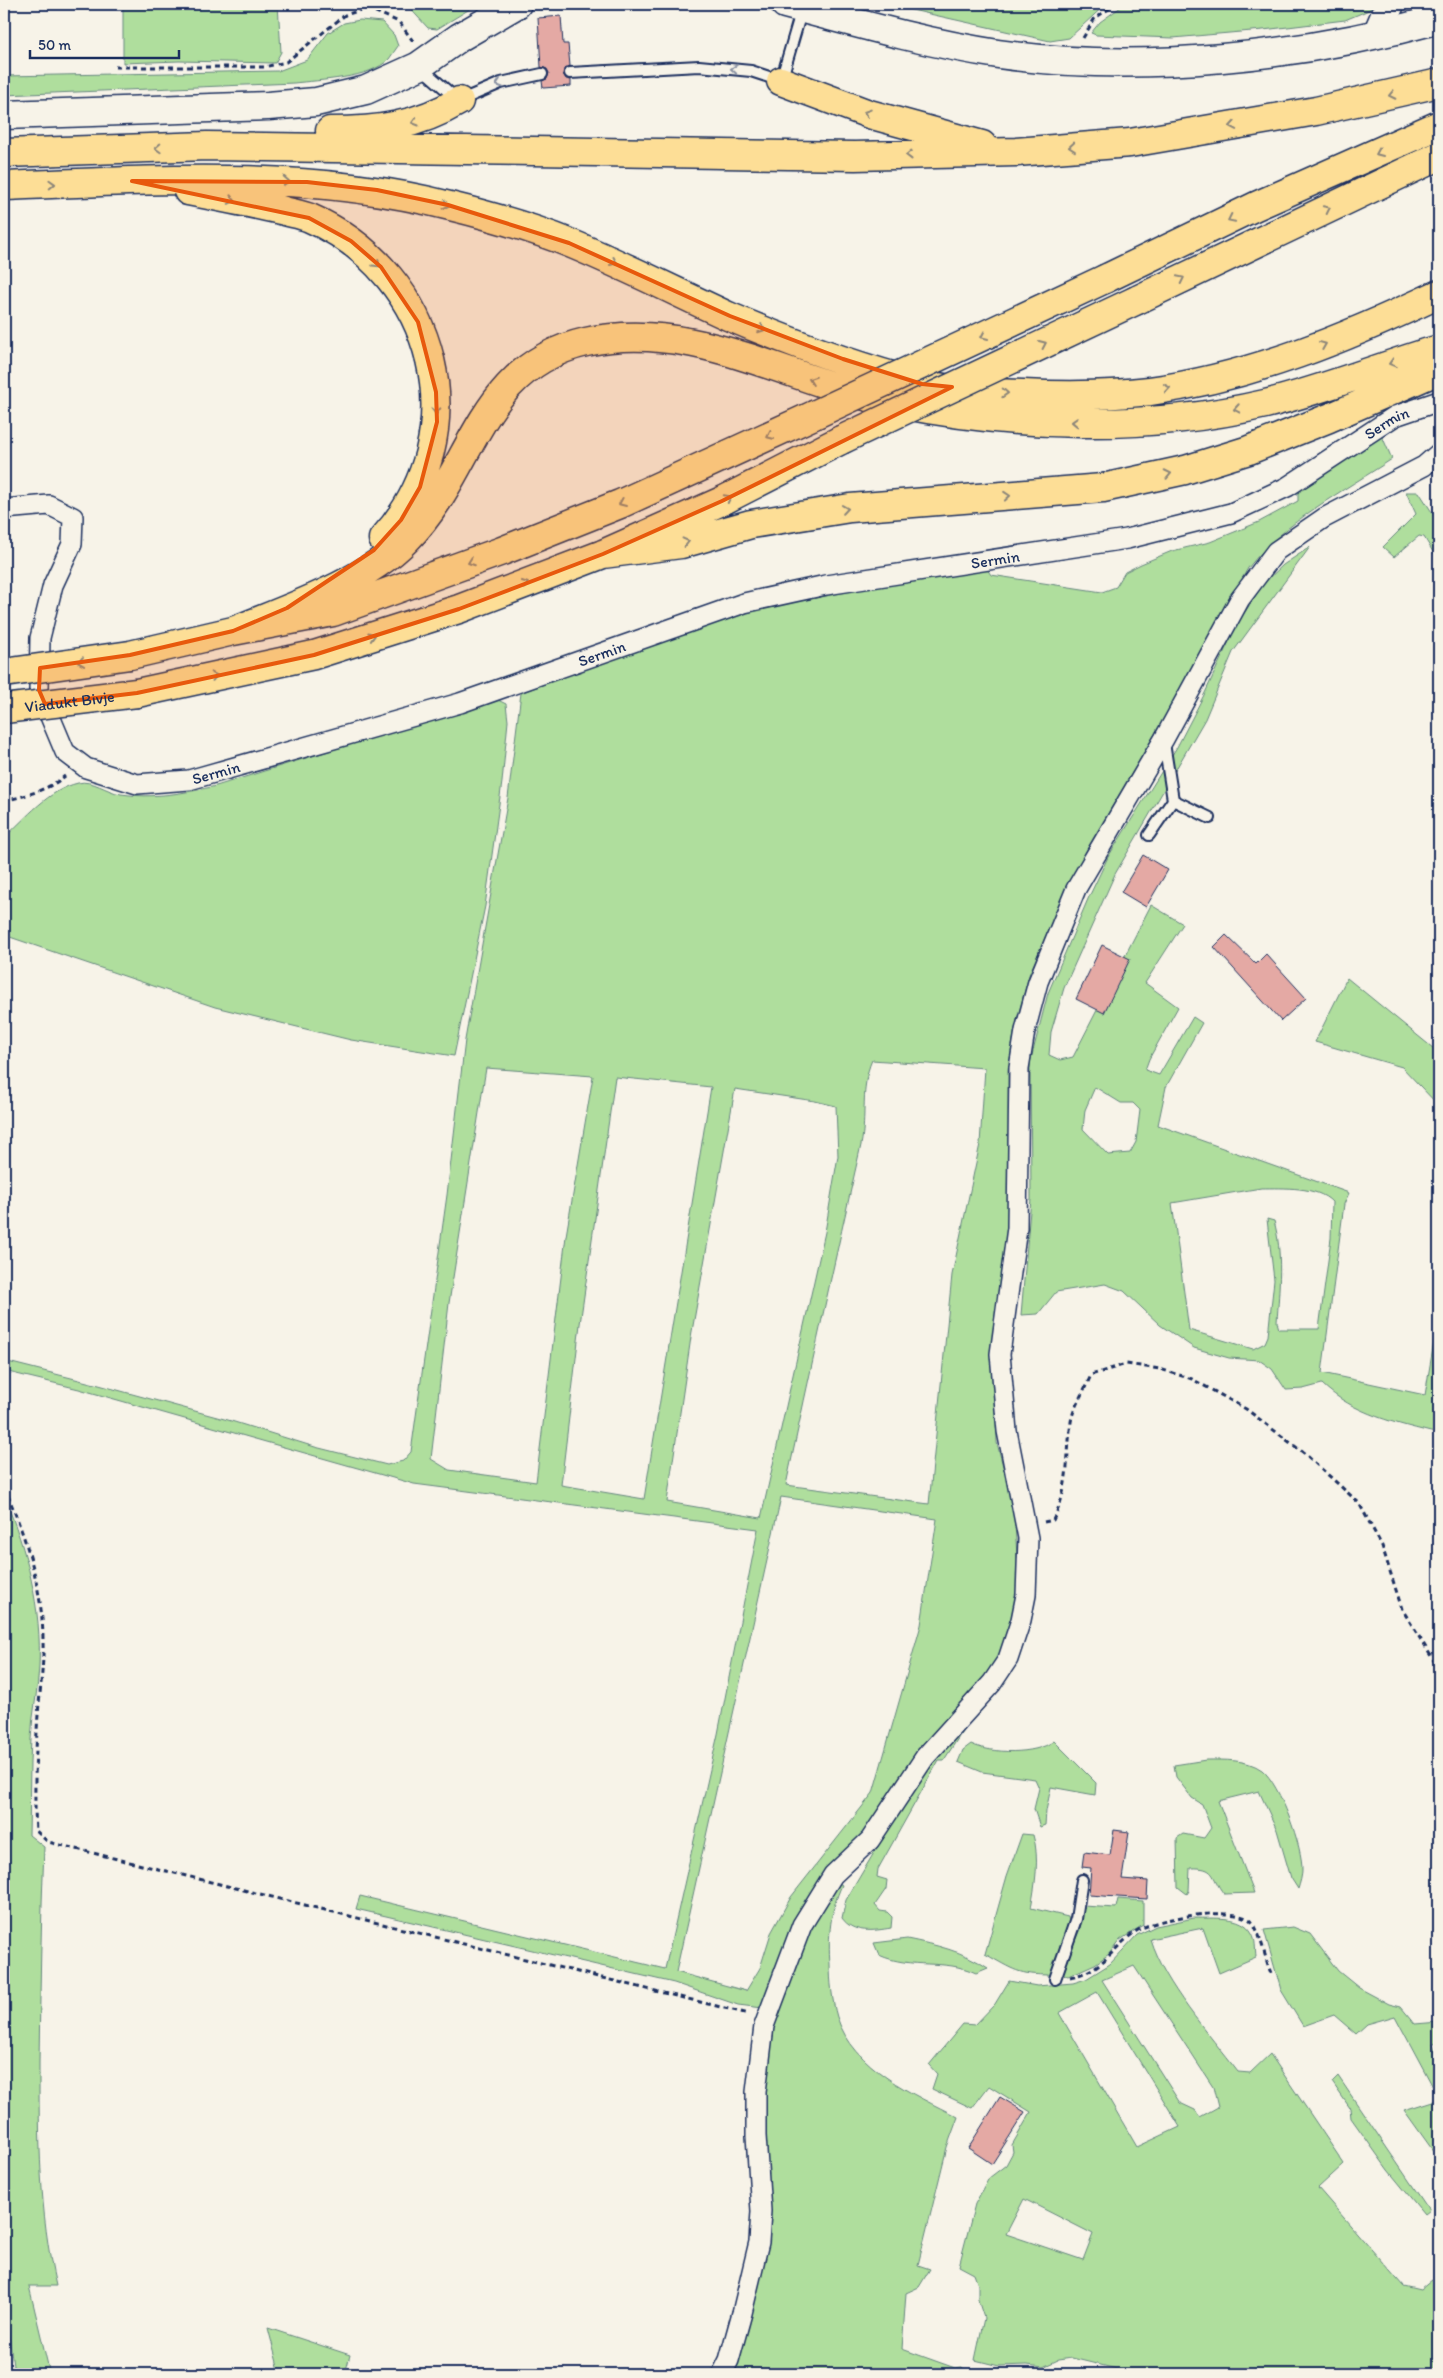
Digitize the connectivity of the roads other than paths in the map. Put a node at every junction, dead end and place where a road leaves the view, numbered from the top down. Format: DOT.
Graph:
graph roads {
  1 [pos="517,4"];
  2 [pos="1390,4"];
  3 [pos="794,6"];
  4 [pos="1434,14"];
  5 [pos="1377,34"];
  6 [pos="423,63"];
  7 [pos="570,73"];
  8 [pos="542,74"];
  9 [pos="781,81"];
  10 [pos="1439,83"];
  11 [pos="459,101"];
  12 [pos="4,115"];
  13 [pos="1439,125"];
  14 [pos="207,146"];
  15 [pos="1016,152"];
  16 [pos="4,153"];
  17 [pos="1439,156"];
  18 [pos="132,181"];
  19 [pos="4,186"];
  20 [pos="1439,294"];
  21 [pos="1439,349"];
  22 [pos="1439,370"];
  23 [pos="1439,401"];
  24 [pos="1439,453"];
  25 [pos="4,509"];
  26 [pos="603,554"];
  27 [pos="287,608"];
  28 [pos="233,631"];
  29 [pos="4,673"];
  30 [pos="4,709"];
  31 [pos="1164,739"];
  32 [pos="1173,800"];
  33 [pos="1210,818"];
  34 [pos="1149,835"];
  35 [pos="1082,1880"];
  36 [pos="1055,1979"];
  37 [pos="722,2374"];
  1 -- 6 [label="street"];
  2 -- 5 [label="street"];
  3 -- 5 [label="street"];
  3 -- 9 [label="lane"];
  4 -- 5 [label="street"];
  6 -- 11 [label="lane"];
  6 -- 12 [label="street"];
  9 -- 7 [label="lane, one-way"];
  8 -- 11 [label="lane, one-way"];
  15 -- 9 [label="highway, one-way"];
  10 -- 15 [label="highway, one-way"];
  11 -- 14 [label="highway, one-way"];
  13 -- 28 [label="highway, one-way, bridge"];
  15 -- 14 [label="highway, one-way"];
  14 -- 16 [label="highway, one-way"];
  26 -- 17 [label="highway, one-way, bridge"];
  19 -- 18 [label="highway, one-way"];
  18 -- 20 [label="highway, one-way"];
  18 -- 27 [label="highway, one-way"];
  21 -- 27 [label="highway, one-way"];
  26 -- 22 [label="highway, one-way"];
  23 -- 25 [label="street, Sermin"];
  24 -- 31 [label="street"];
  30 -- 26 [label="highway, Viadukt Bivje, one-way, bridge"];
  27 -- 28 [label="highway"];
  28 -- 29 [label="highway, one-way, bridge"];
  31 -- 32 [label="lane"];
  31 -- 37 [label="street"];
  32 -- 33 [label="lane"];
  32 -- 34 [label="lane"];
  35 -- 36 [label="lane"];
}
